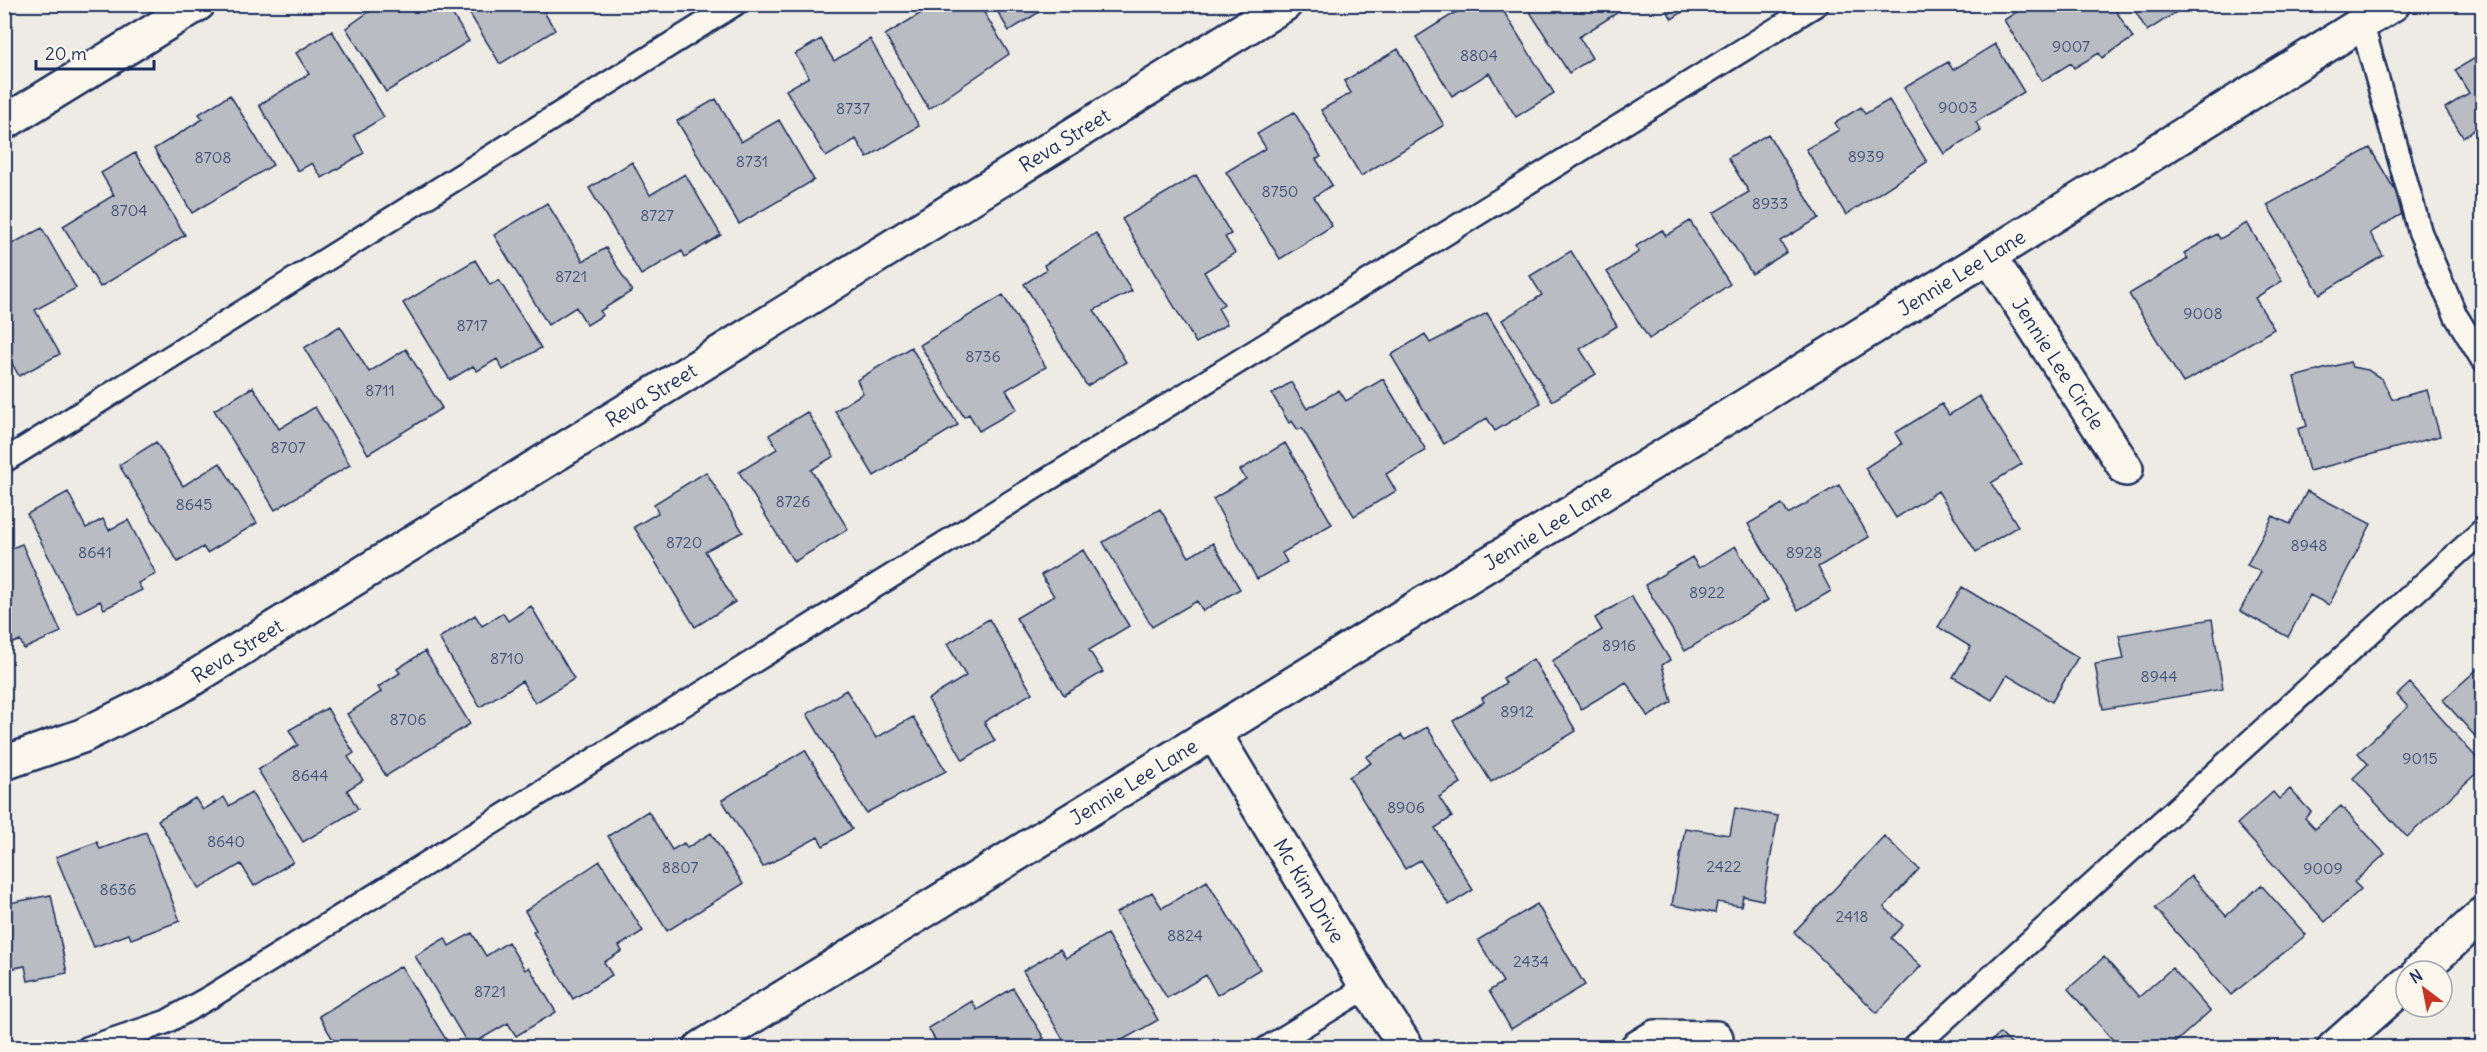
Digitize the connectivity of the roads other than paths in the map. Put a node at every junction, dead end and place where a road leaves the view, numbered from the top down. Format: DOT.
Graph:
graph roads {
  1 [pos="198,4"];
  2 [pos="735,4"];
  3 [pos="1286,4"];
  4 [pos="1817,4"];
  5 [pos="2383,10"];
  6 [pos="4,123"];
  7 [pos="1989,256"];
  8 [pos="2482,359"];
  9 [pos="4,461"];
  10 [pos="2126,469"];
  11 [pos="2482,531"];
  12 [pos="1214,733"];
  13 [pos="4,763"];
  14 [pos="2482,915"];
  15 [pos="2433,959"];
  16 [pos="1367,987"];
  17 [pos="2394,994"];
  18 [pos="1725,1043"];
  19 [pos="88,1047"];
  20 [pos="701,1047"];
  21 [pos="1267,1047"];
  22 [pos="1407,1047"];
  23 [pos="1637,1047"];
  24 [pos="1913,1047"];
  25 [pos="2334,1047"];
  1 -- 6 [label="street"];
  2 -- 9 [label="lane"];
  3 -- 13 [label="street, Reva Street"];
  4 -- 19 [label="lane"];
  5 -- 7 [label="street, Jennie Lee Lane"];
  5 -- 8 [label="lane"];
  7 -- 10 [label="street, Jennie Lee Circle"];
  7 -- 12 [label="street, Jennie Lee Lane"];
  11 -- 24 [label="lane"];
  12 -- 16 [label="street, Mc Kim Drive"];
  12 -- 20 [label="street, Jennie Lee Lane"];
  14 -- 15 [label="street"];
  16 -- 21 [label="lane"];
  16 -- 22 [label="street, Mc Kim Drive"];
  17 -- 25 [label="street"];
  18 -- 23 [label="street"];
}
